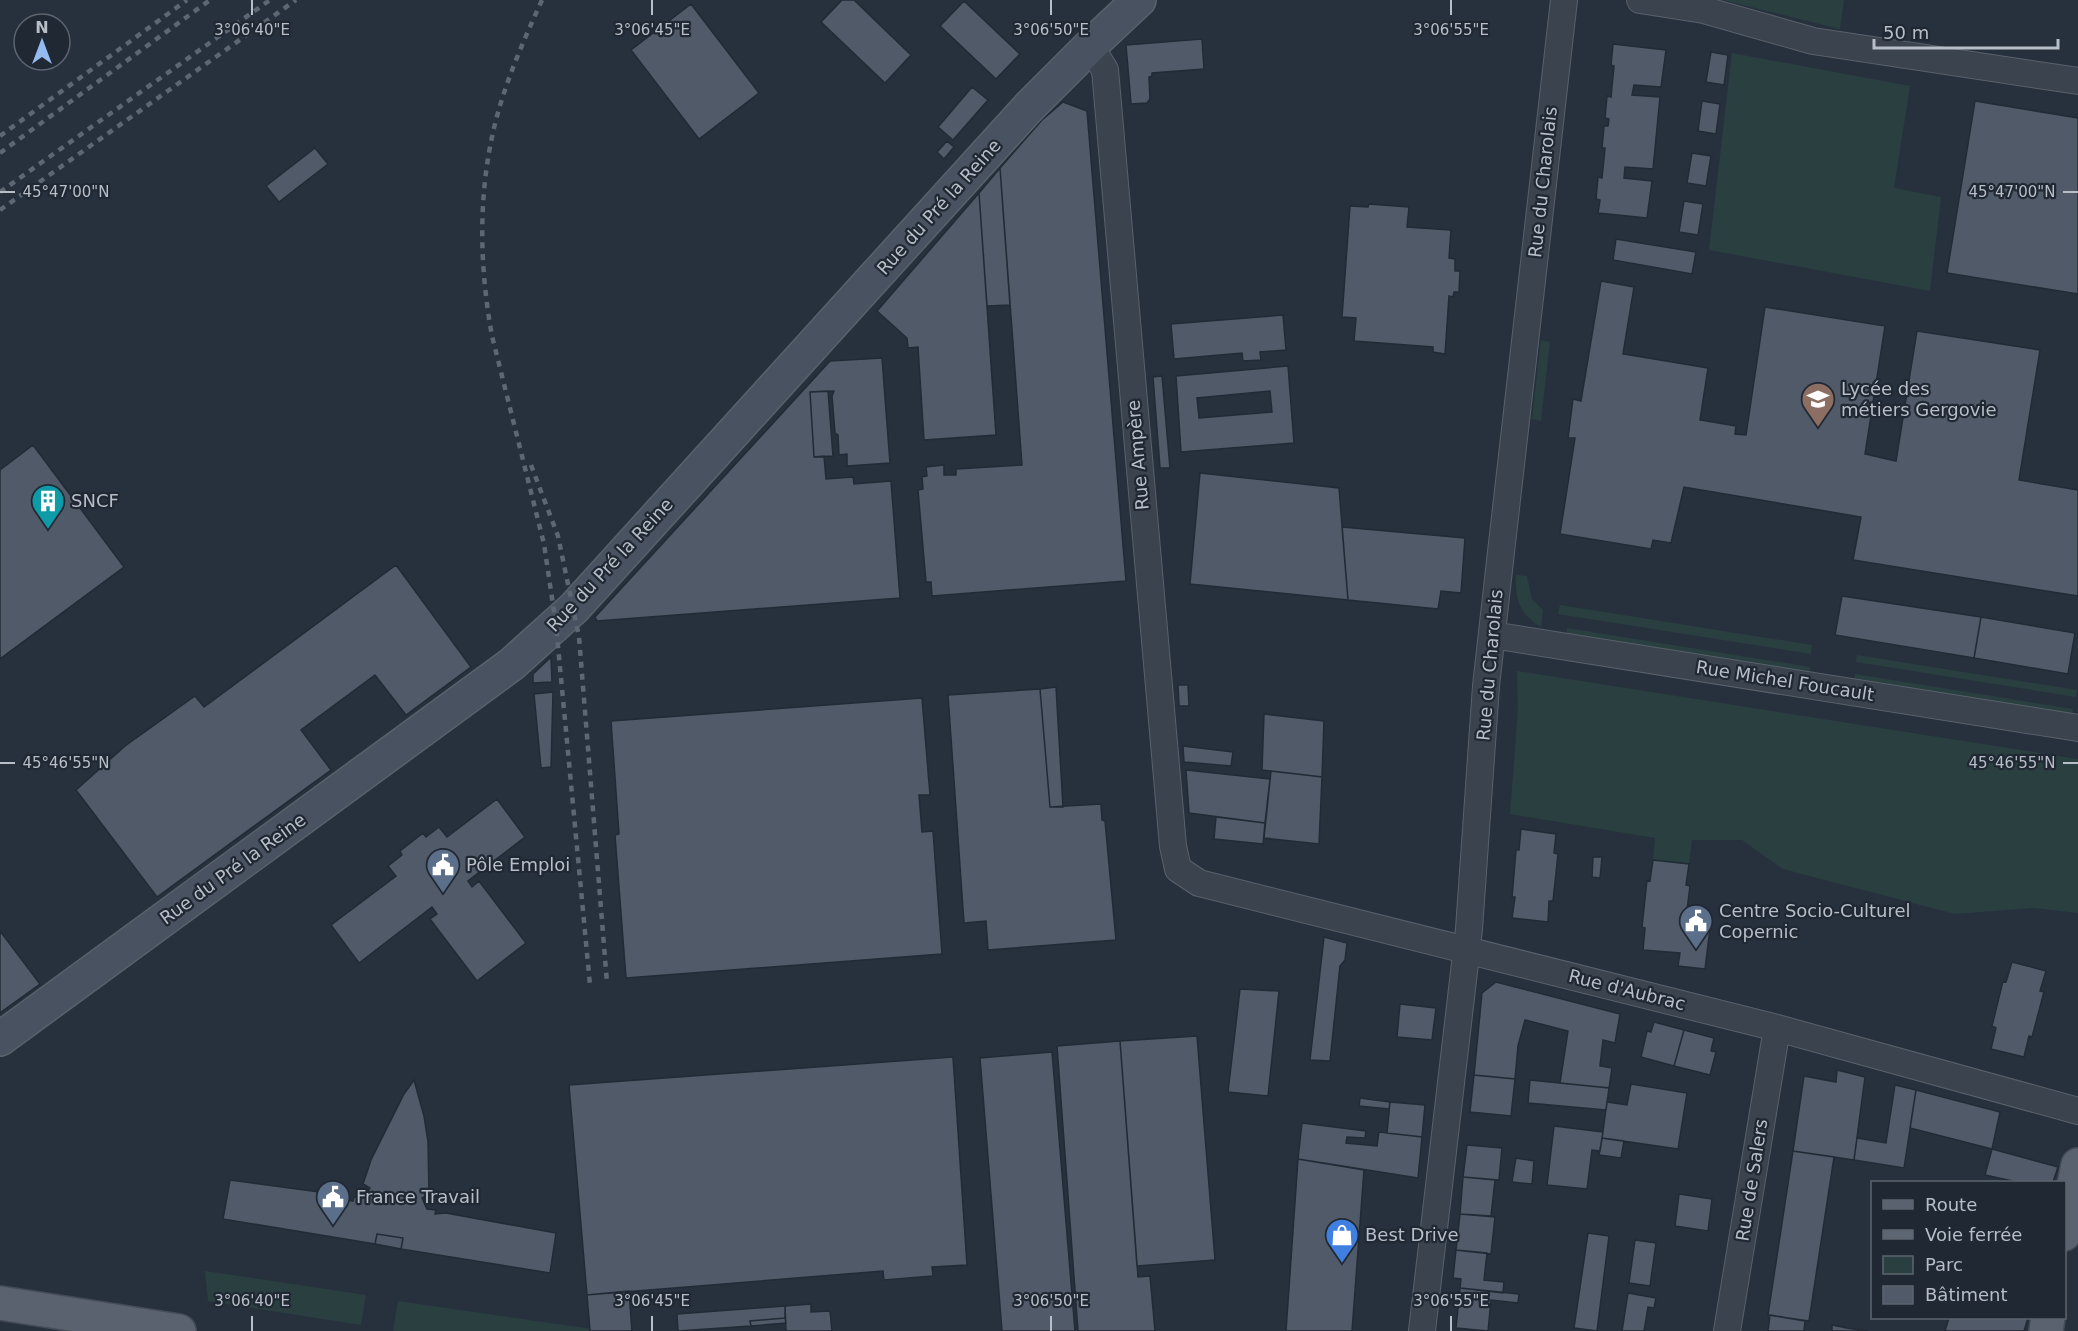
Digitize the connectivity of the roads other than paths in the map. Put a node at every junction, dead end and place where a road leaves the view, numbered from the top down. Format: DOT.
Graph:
graph roads {
  1 [pos="1139,0"];
  2 [pos="1564,0"];
  3 [pos="1640,0"];
  4 [pos="1090,46"];
  5 [pos="2078,81"];
  6 [pos="1492,635"];
  7 [pos="2078,728"];
  8 [pos="1178,868"];
  9 [pos="1467,950"];
  10 [pos="1777,1028"];
  11 [pos="0,1039"];
  12 [pos="2078,1111"];
  13 [pos="2078,1165"];
  14 [pos="2066,1224"];
  15 [pos="0,1303"];
  16 [pos="101,1325"];
  17 [pos="180,1331"];
  18 [pos="1422,1331"];
  19 [pos="1727,1331"];
  1 -- 4 [label="main road, Rue du Pré la Reine"];
  2 -- 6 [label="street, Rue du Charolais"];
  3 -- 5 [label="street"];
  4 -- 8 [label="street, Rue Ampère"];
  4 -- 11 [label="main road, Rue du Pré la Reine"];
  6 -- 7 [label="street, Rue Michel Foucault"];
  6 -- 9 [label="street, Rue du Charolais"];
  8 -- 9 [label="street, Rue d'Aubrac"];
  9 -- 10 [label="street, Rue d'Aubrac"];
  9 -- 18 [label="street, Rue du Charolais"];
  10 -- 12 [label="street, Rue d'Aubrac"];
  10 -- 19 [label="street, Rue de Salers"];
  13 -- 14 [label="main road"];
  15 -- 16 [label="main road"];
  16 -- 17 [label="main road"];
}
